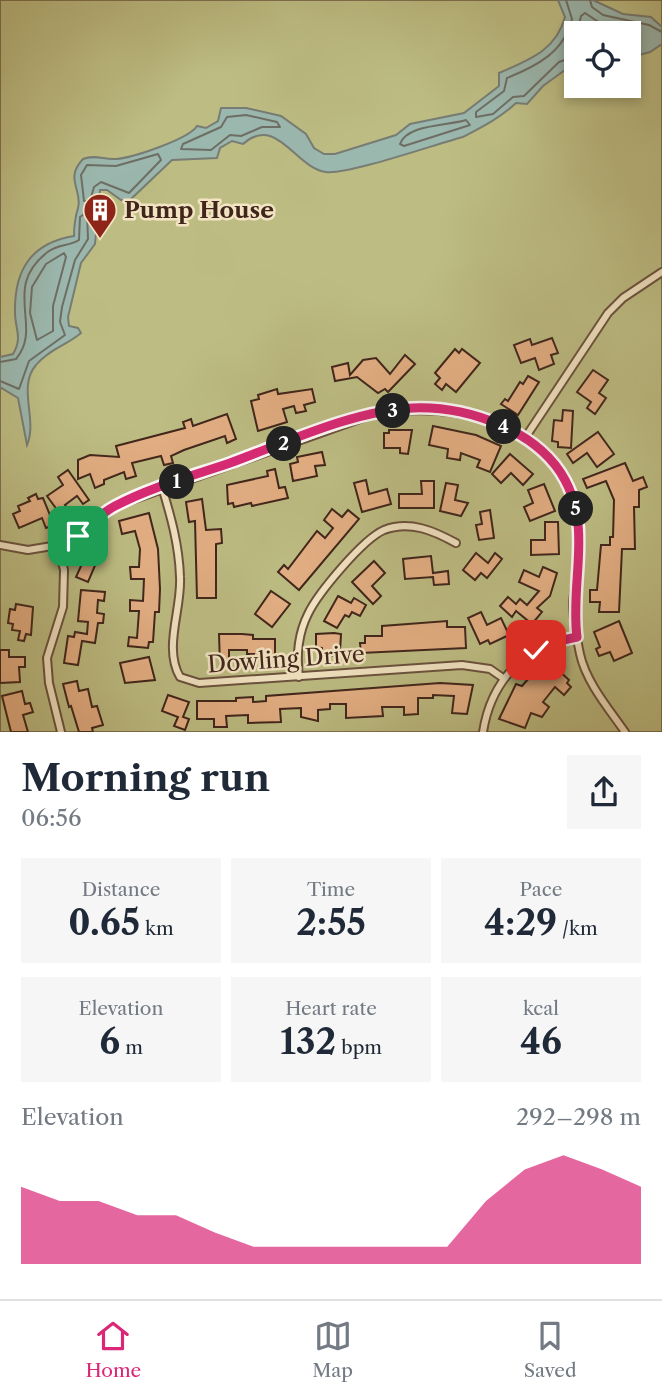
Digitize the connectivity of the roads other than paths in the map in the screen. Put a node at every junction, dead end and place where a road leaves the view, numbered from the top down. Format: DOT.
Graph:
graph roads {
  1 [pos="662,272"];
  2 [pos="525,438"];
  3 [pos="162,487"];
  4 [pos="456,543"];
  5 [pos="0,545"];
  6 [pos="58,545"];
  7 [pos="577,637"];
  8 [pos="299,677"];
  9 [pos="503,678"];
  10 [pos="61,732"];
  11 [pos="483,732"];
  12 [pos="625,732"];
  1 -- 2 [label="street"];
  2 -- 3 [label="street"];
  2 -- 7 [label="street"];
  3 -- 6 [label="street"];
  3 -- 8 [label="street, Dowling Drive"];
  4 -- 8 [label="street"];
  5 -- 6 [label="street"];
  6 -- 10 [label="street"];
  7 -- 9 [label="street"];
  7 -- 12 [label="street"];
  8 -- 9 [label="street, Dowling Drive"];
  9 -- 11 [label="street"];
}
